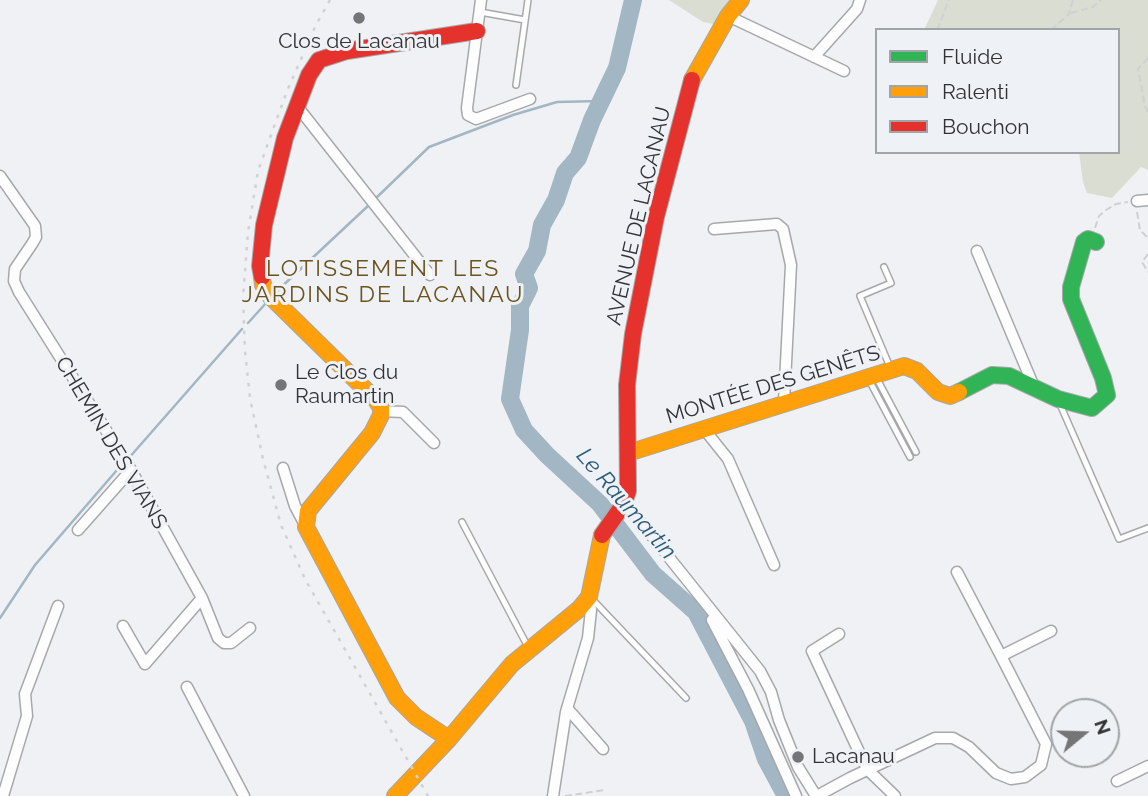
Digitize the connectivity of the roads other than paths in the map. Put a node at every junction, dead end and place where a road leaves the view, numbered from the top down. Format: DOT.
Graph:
graph roads {
  1 [pos="481,0"];
  2 [pos="528,0"];
  3 [pos="741,0"];
  4 [pos="860,0"];
  5 [pos="480,12"];
  6 [pos="727,16"];
  7 [pos="525,20"];
  8 [pos="477,31"];
  9 [pos="814,57"];
  10 [pos="844,71"];
  11 [pos="516,85"];
  12 [pos="530,99"];
  13 [pos="297,106"];
  14 [pos="0,176"];
  15 [pos="715,229"];
  16 [pos="1095,241"];
  17 [pos="977,251"];
  18 [pos="884,267"];
  19 [pos="430,275"];
  20 [pos="891,370"];
  21 [pos="871,376"];
  22 [pos="1034,387"];
  23 [pos="1058,399"];
  24 [pos="784,402"];
  25 [pos="381,411"];
  26 [pos="704,429"];
  27 [pos="434,443"];
  28 [pos="916,452"];
  29 [pos="628,453"];
  30 [pos="909,457"];
  31 [pos="283,468"];
  32 [pos="131,470"];
  33 [pos="623,505"];
  34 [pos="462,522"];
  35 [pos="306,527"];
  36 [pos="1148,528"];
  37 [pos="78,530"];
  38 [pos="774,565"];
  39 [pos="957,572"];
  40 [pos="698,596"];
  41 [pos="589,597"];
  42 [pos="202,598"];
  43 [pos="58,606"];
  44 [pos="124,626"];
  45 [pos="250,628"];
  46 [pos="1051,631"];
  47 [pos="839,634"];
  48 [pos="529,650"];
  49 [pos="1001,656"];
  50 [pos="187,687"];
  51 [pos="748,689"];
  52 [pos="686,698"];
  53 [pos="567,708"];
  54 [pos="779,720"];
  55 [pos="449,739"];
  56 [pos="603,749"];
  57 [pos="1148,766"];
  58 [pos="867,769"];
  59 [pos="1116,781"];
  60 [pos="808,785"];
  61 [pos="833,791"];
  62 [pos="3,796"];
  63 [pos="244,796"];
  64 [pos="395,796"];
  65 [pos="553,796"];
  66 [pos="796,796"];
  67 [pos="816,796"];
  68 [pos="895,796"];
  1 -- 5 [label="street"];
  2 -- 7 [label="lane"];
  3 -- 6 [label="street, AVENUE DE LACANAU"];
  4 -- 9 [label="street"];
  5 -- 7 [label="lane"];
  5 -- 8 [label="street"];
  6 -- 9 [label="street"];
  6 -- 29 [label="street, AVENUE DE LACANAU"];
  7 -- 11 [label="lane"];
  8 -- 12 [label="street"];
  8 -- 13 [label="street"];
  9 -- 10 [label="street"];
  13 -- 19 [label="street"];
  13 -- 25 [label="street"];
  14 -- 32 [label="street, CHEMIN DES VIANS"];
  15 -- 24 [label="street"];
  16 -- 23 [label="street, MONTÉE DES GENÊTS"];
  17 -- 22 [label="street"];
  18 -- 20 [label="lane"];
  20 -- 21 [label="street, MONTÉE DES GENÊTS"];
  20 -- 22 [label="street, MONTÉE DES GENÊTS"];
  21 -- 24 [label="street, MONTÉE DES GENÊTS"];
  21 -- 28 [label="lane"];
  21 -- 30 [label="lane"];
  22 -- 23 [label="street, MONTÉE DES GENÊTS"];
  23 -- 36 [label="lane"];
  24 -- 26 [label="street, MONTÉE DES GENÊTS"];
  25 -- 27 [label="street"];
  25 -- 35 [label="street"];
  26 -- 29 [label="street, MONTÉE DES GENÊTS"];
  26 -- 38 [label="street"];
  29 -- 33 [label="street, AVENUE DE LACANAU"];
  31 -- 35 [label="street"];
  32 -- 37 [label="street"];
  32 -- 42 [label="street, CHEMIN DES VIANS"];
  33 -- 40 [label="street"];
  33 -- 41 [label="street"];
  34 -- 48 [label="lane"];
  35 -- 55 [label="street"];
  39 -- 49 [label="street"];
  40 -- 51 [label="street"];
  40 -- 54 [label="street"];
  41 -- 48 [label="street"];
  41 -- 52 [label="lane"];
  41 -- 53 [label="street"];
  42 -- 44 [label="street"];
  42 -- 45 [label="street, CHEMIN DES VIANS"];
  43 -- 62 [label="street"];
  46 -- 49 [label="street"];
  47 -- 58 [label="street"];
  48 -- 55 [label="street"];
  49 -- 58 [label="street"];
  50 -- 63 [label="street"];
  51 -- 54 [label="street"];
  51 -- 66 [label="street"];
  53 -- 56 [label="street"];
  53 -- 65 [label="street"];
  54 -- 60 [label="street"];
  55 -- 64 [label="street"];
  57 -- 59 [label="street"];
  58 -- 61 [label="street"];
  58 -- 68 [label="street"];
  60 -- 61 [label="street"];
  60 -- 67 [label="street"];
  61 -- 67 [label="street"];
}
